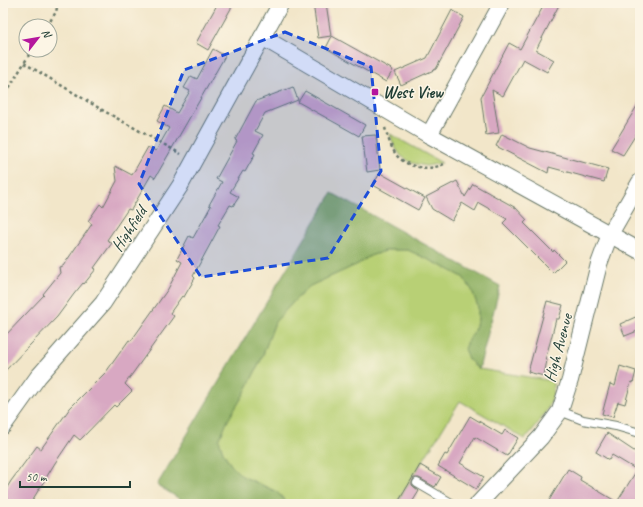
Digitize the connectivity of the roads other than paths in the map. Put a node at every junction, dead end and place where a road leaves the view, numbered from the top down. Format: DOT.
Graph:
graph roads {
  1 [pos="281,3"];
  2 [pos="502,3"];
  3 [pos="262,37"];
  4 [pos="429,135"];
  5 [pos="640,182"];
  6 [pos="610,234"];
  7 [pos="640,250"];
  8 [pos="560,411"];
  9 [pos="3,426"];
  10 [pos="640,433"];
  11 [pos="417,483"];
  12 [pos="439,501"];
  13 [pos="453,504"];
  14 [pos="478,504"];
  1 -- 3 [label="street, Highfield"];
  2 -- 4 [label="street"];
  3 -- 4 [label="street"];
  3 -- 9 [label="street, Highfield"];
  4 -- 6 [label="street"];
  5 -- 6 [label="street, High Avenue"];
  6 -- 7 [label="street"];
  6 -- 8 [label="street, High Avenue"];
  8 -- 10 [label="lane"];
  8 -- 14 [label="street, High Avenue"];
  11 -- 12 [label="lane"];
  12 -- 13 [label="lane"];
}
